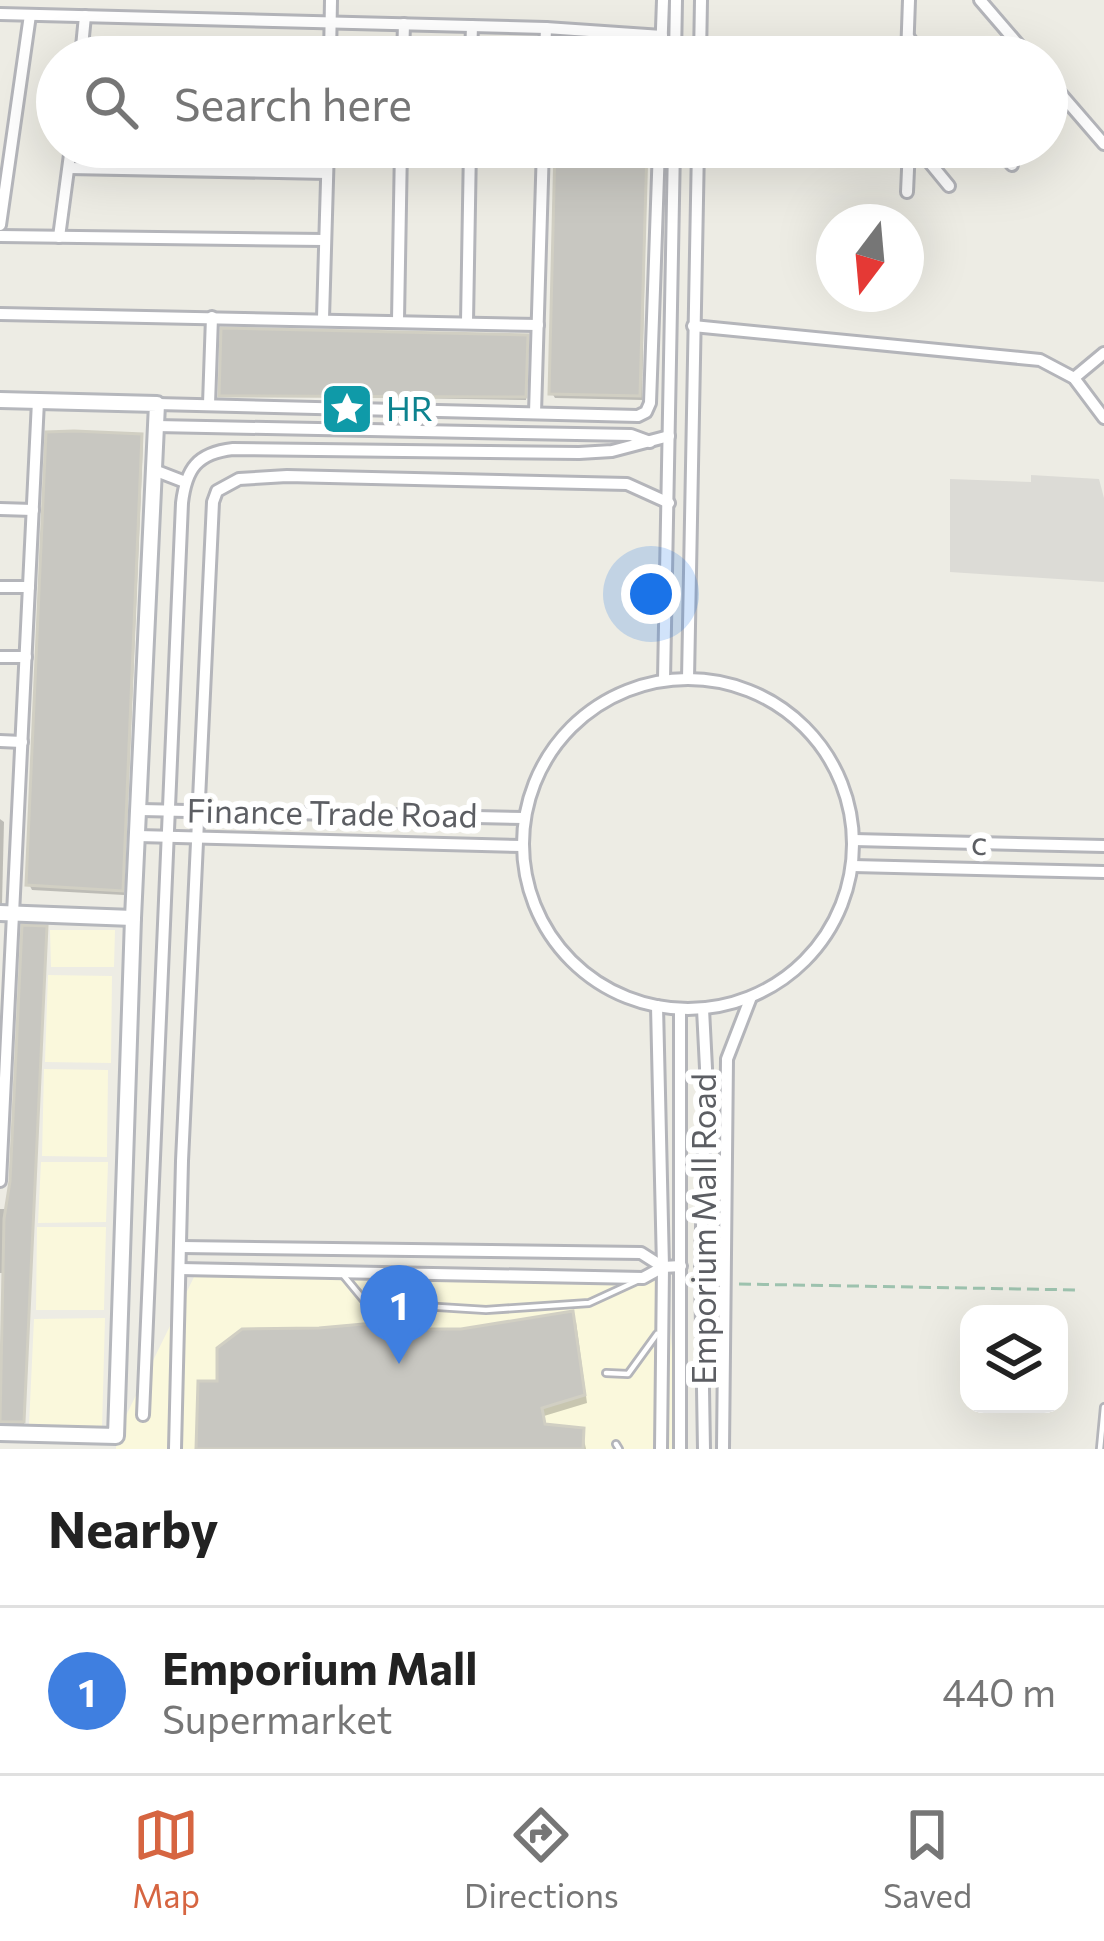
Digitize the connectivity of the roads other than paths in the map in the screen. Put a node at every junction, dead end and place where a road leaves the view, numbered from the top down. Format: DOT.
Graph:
graph roads {
  1 [pos="331,0"];
  2 [pos="663,0"];
  3 [pos="676,0"];
  4 [pos="701,0"];
  5 [pos="910,0"];
  6 [pos="980,0"];
  7 [pos="0,14"];
  8 [pos="30,15"];
  9 [pos="85,16"];
  10 [pos="331,22"];
  11 [pos="404,24"];
  12 [pos="472,26"];
  13 [pos="546,28"];
  14 [pos="662,35"];
  15 [pos="83,36"];
  16 [pos="331,36"];
  17 [pos="404,36"];
  18 [pos="472,36"];
  19 [pos="546,36"];
  20 [pos="675,36"];
  21 [pos="700,36"];
  22 [pos="909,36"];
  23 [pos="1011,36"];
  24 [pos="1068,102"];
  25 [pos="1104,144"];
  26 [pos="69,168"];
  27 [pos="327,168"];
  28 [pos="401,168"];
  29 [pos="470,168"];
  30 [pos="542,168"];
  31 [pos="658,168"];
  32 [pos="674,168"];
  33 [pos="697,168"];
  34 [pos="910,168"];
  35 [pos="932,168"];
  36 [pos="327,173"];
  37 [pos="949,186"];
  38 [pos="907,192"];
  39 [pos="0,225"];
  40 [pos="0,236"];
  41 [pos="59,237"];
  42 [pos="324,240"];
  43 [pos="0,314"];
  44 [pos="212,317"];
  45 [pos="323,319"];
  46 [pos="398,320"];
  47 [pos="467,322"];
  48 [pos="538,325"];
  49 [pos="693,326"];
  50 [pos="1104,353"];
  51 [pos="1073,378"];
  52 [pos="0,400"];
  53 [pos="38,401"];
  54 [pos="157,404"];
  55 [pos="209,404"];
  56 [pos="536,413"];
  57 [pos="1104,418"];
  58 [pos="156,426"];
  59 [pos="670,436"];
  60 [pos="653,443"];
  61 [pos="154,470"];
  62 [pos="184,482"];
  63 [pos="669,503"];
  64 [pos="0,509"];
  65 [pos="33,510"];
  66 [pos="0,587"];
  67 [pos="29,587"];
  68 [pos="0,657"];
  69 [pos="26,657"];
  70 [pos="688,679"];
  71 [pos="664,680"];
  72 [pos="0,741"];
  73 [pos="22,742"];
  74 [pos="0,809"];
  75 [pos="17,809"];
  76 [pos="141,810"];
  77 [pos="172,810"];
  78 [pos="197,810"];
  79 [pos="524,818"];
  80 [pos="169,834"];
  81 [pos="196,835"];
  82 [pos="138,836"];
  83 [pos="854,841"];
  84 [pos="522,846"];
  85 [pos="1104,846"];
  86 [pos="853,866"];
  87 [pos="1104,872"];
  88 [pos="5,913"];
  89 [pos="134,918"];
  90 [pos="751,997"];
  91 [pos="657,1006"];
  92 [pos="680,1009"];
  93 [pos="703,1009"];
  94 [pos="3,1022"];
  95 [pos="2,1094"];
  96 [pos="0,1167"];
  97 [pos="0,1181"];
  98 [pos="182,1247"];
  99 [pos="122,1259"];
  100 [pos="150,1260"];
  101 [pos="680,1266"];
  102 [pos="663,1267"];
  103 [pos="181,1269"];
  104 [pos="341,1272"];
  105 [pos="643,1278"];
  106 [pos="664,1334"];
  107 [pos="606,1373"];
  108 [pos="1104,1407"];
  109 [pos="143,1415"];
  110 [pos="0,1432"];
  111 [pos="116,1443"];
  112 [pos="176,1449"];
  113 [pos="661,1449"];
  114 [pos="680,1449"];
  115 [pos="704,1449"];
  116 [pos="723,1449"];
  117 [pos="1100,1449"];
  1 -- 10 [label="street"];
  2 -- 14 [label="street"];
  3 -- 20 [label="street"];
  4 -- 21 [label="street"];
  5 -- 22 [label="street"];
  6 -- 23 [label="street"];
  7 -- 8 [label="street"];
  8 -- 9 [label="street"];
  8 -- 39 [label="street"];
  9 -- 10 [label="street"];
  9 -- 15 [label="street"];
  10 -- 11 [label="street"];
  10 -- 16 [label="street"];
  11 -- 12 [label="street"];
  11 -- 17 [label="street"];
  12 -- 13 [label="street"];
  12 -- 18 [label="street"];
  13 -- 14 [label="street"];
  13 -- 19 [label="street"];
  24 -- 25 [label="street"];
  26 -- 36 [label="street"];
  26 -- 41 [label="street"];
  27 -- 36 [label="street"];
  28 -- 46 [label="street"];
  29 -- 47 [label="street"];
  30 -- 48 [label="street"];
  31 -- 56 [label="street"];
  32 -- 59 [label="street"];
  33 -- 49 [label="street"];
  34 -- 38 [label="street"];
  35 -- 37 [label="street"];
  36 -- 42 [label="street"];
  40 -- 41 [label="street"];
  41 -- 42 [label="street"];
  42 -- 45 [label="street"];
  43 -- 44 [label="street"];
  44 -- 45 [label="street"];
  44 -- 55 [label="street"];
  45 -- 46 [label="street"];
  46 -- 47 [label="street"];
  47 -- 48 [label="street"];
  48 -- 56 [label="street"];
  49 -- 51 [label="street"];
  49 -- 70 [label="street"];
  50 -- 51 [label="street"];
  51 -- 57 [label="street"];
  52 -- 53 [label="street"];
  53 -- 54 [label="street"];
  53 -- 65 [label="street"];
  54 -- 55 [label="street"];
  54 -- 58 [label="street"];
  55 -- 56 [label="street"];
  58 -- 60 [label="street"];
  58 -- 61 [label="street"];
  59 -- 60 [label="street"];
  59 -- 63 [label="street"];
  60 -- 62 [label="street"];
  61 -- 62 [label="street"];
  61 -- 76 [label="street"];
  62 -- 77 [label="street"];
  63 -- 71 [label="street"];
  63 -- 78 [label="street"];
  64 -- 65 [label="street"];
  65 -- 67 [label="street"];
  66 -- 67 [label="street"];
  67 -- 69 [label="street"];
  68 -- 69 [label="street"];
  69 -- 73 [label="street"];
  70 -- 71 [label="street"];
  70 -- 83 [label="street"];
  71 -- 79 [label="street"];
  72 -- 73 [label="street"];
  73 -- 75 [label="street"];
  74 -- 75 [label="street"];
  75 -- 88 [label="street"];
  76 -- 77 [label="street, Finance Trade Road"];
  76 -- 82 [label="street"];
  77 -- 78 [label="street, Finance Trade Road"];
  77 -- 80 [label="street"];
  78 -- 79 [label="street, Finance Trade Road"];
  78 -- 81 [label="street"];
  79 -- 84 [label="street"];
  80 -- 81 [label="street"];
  80 -- 82 [label="street"];
  80 -- 100 [label="street"];
  81 -- 84 [label="street"];
  81 -- 98 [label="street"];
  82 -- 89 [label="street"];
  83 -- 85 [label="street, c"];
  83 -- 86 [label="street"];
  84 -- 91 [label="street"];
  86 -- 87 [label="street"];
  86 -- 90 [label="street"];
  88 -- 89 [label="street"];
  88 -- 94 [label="street"];
  89 -- 99 [label="street"];
  90 -- 93 [label="street"];
  90 -- 116 [label="street"];
  91 -- 92 [label="street"];
  91 -- 102 [label="street"];
  92 -- 93 [label="street"];
  92 -- 101 [label="street"];
  93 -- 115 [label="street, Emporium Mall Road"];
  94 -- 95 [label="street"];
  95 -- 96 [label="street"];
  96 -- 97 [label="street"];
  98 -- 102 [label="street"];
  98 -- 103 [label="street"];
  99 -- 100 [label="street"];
  99 -- 111 [label="street"];
  100 -- 109 [label="street"];
  101 -- 102 [label="street"];
  101 -- 114 [label="street"];
  102 -- 105 [label="street"];
  102 -- 106 [label="street"];
  103 -- 104 [label="street"];
  103 -- 112 [label="street"];
  104 -- 105 [label="street"];
  104 -- 105 [label="lane"];
  106 -- 107 [label="lane"];
  106 -- 113 [label="street"];
  108 -- 117 [label="lane"];
  110 -- 111 [label="street"];
}
